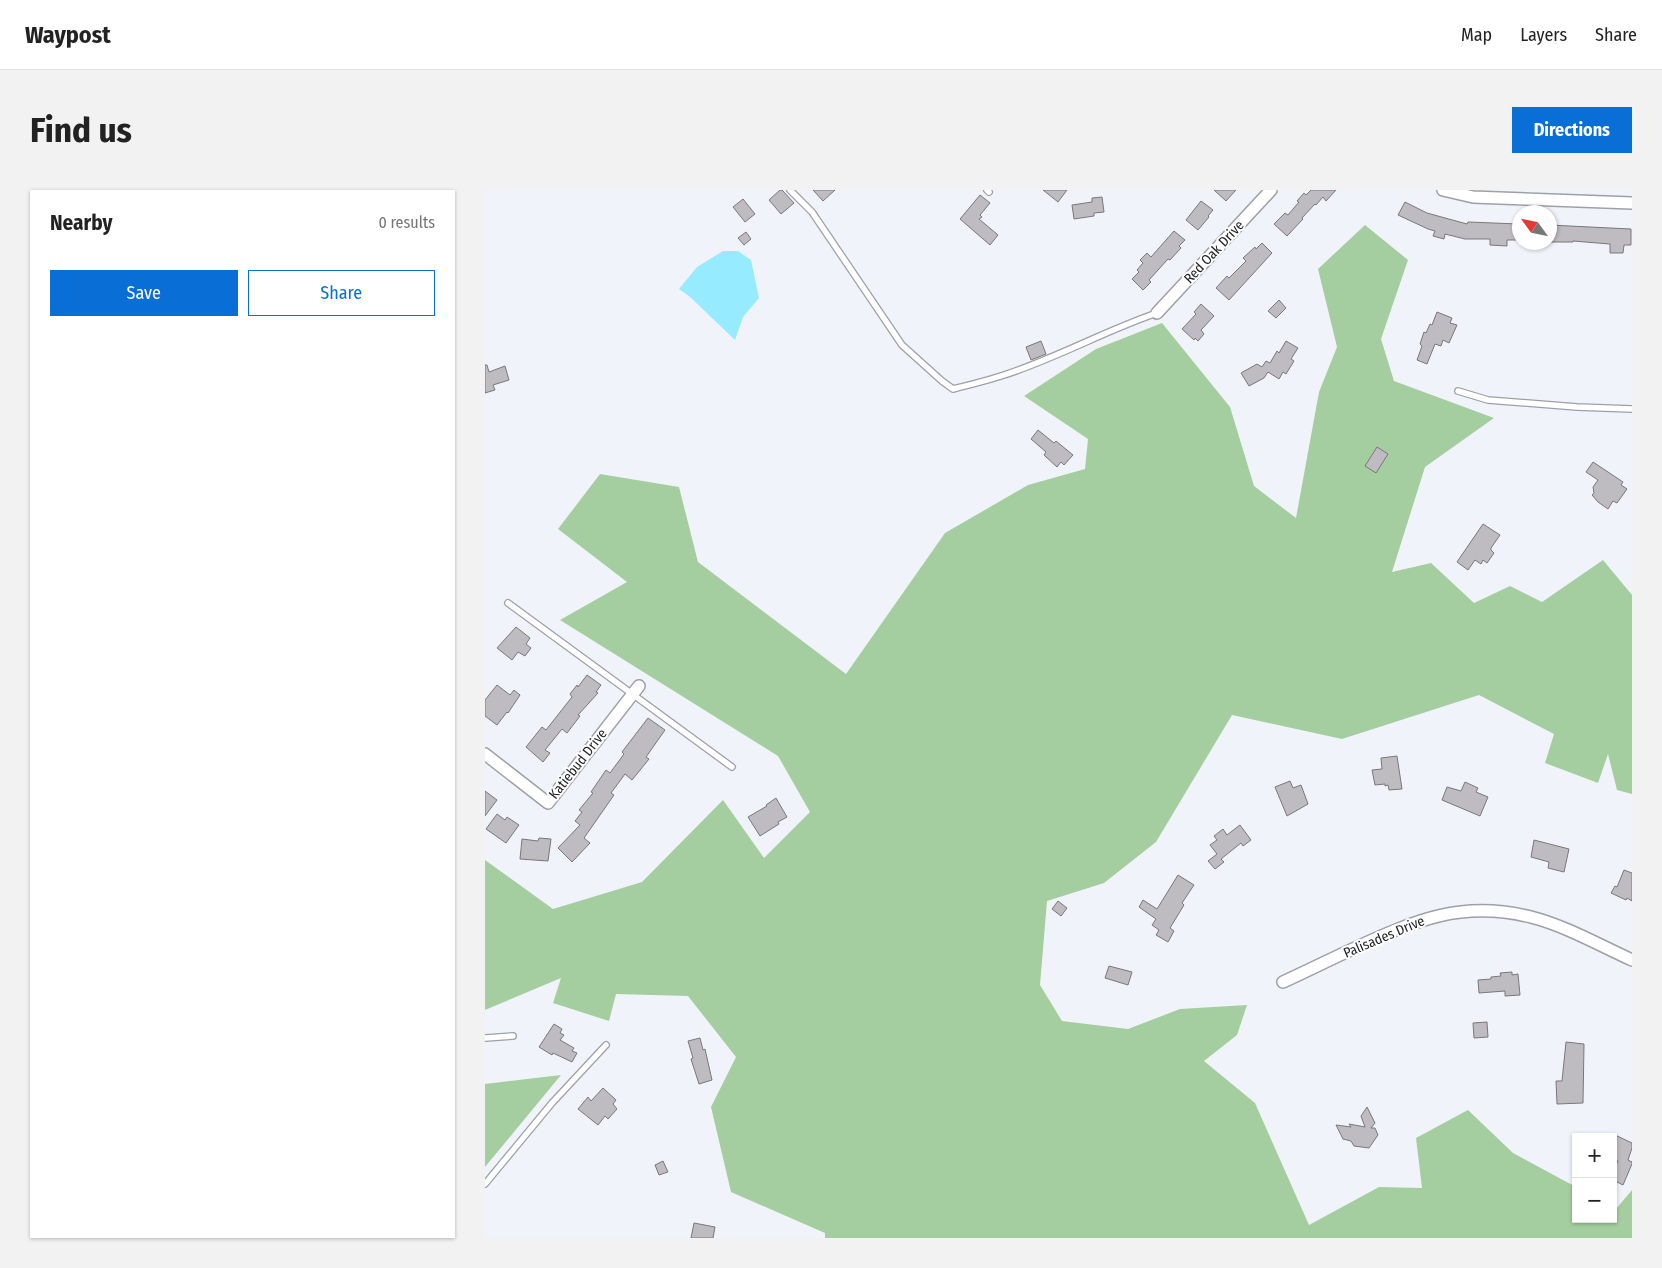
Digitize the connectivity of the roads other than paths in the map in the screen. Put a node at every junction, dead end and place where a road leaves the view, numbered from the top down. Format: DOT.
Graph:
graph roads {
  1 [pos="790,190"];
  2 [pos="1271,190"];
  3 [pos="1443,190"];
  4 [pos="1632,203"];
  5 [pos="1157,313"];
  6 [pos="1459,391"];
  7 [pos="1632,409"];
  8 [pos="508,603"];
  9 [pos="636,690"];
  10 [pos="485,754"];
  11 [pos="732,767"];
  12 [pos="1632,960"];
  13 [pos="1283,982"];
  14 [pos="513,1036"];
  15 [pos="485,1038"];
  16 [pos="606,1046"];
  17 [pos="485,1184"];
  1 -- 5 [label="lane"];
  2 -- 5 [label="street, Red Oak Drive"];
  3 -- 4 [label="street"];
  6 -- 7 [label="lane"];
  8 -- 9 [label="lane"];
  9 -- 10 [label="street, Katiebud Drive"];
  9 -- 11 [label="lane"];
  12 -- 13 [label="street, Palisades Drive"];
  14 -- 15 [label="lane"];
  16 -- 17 [label="lane"];
}
